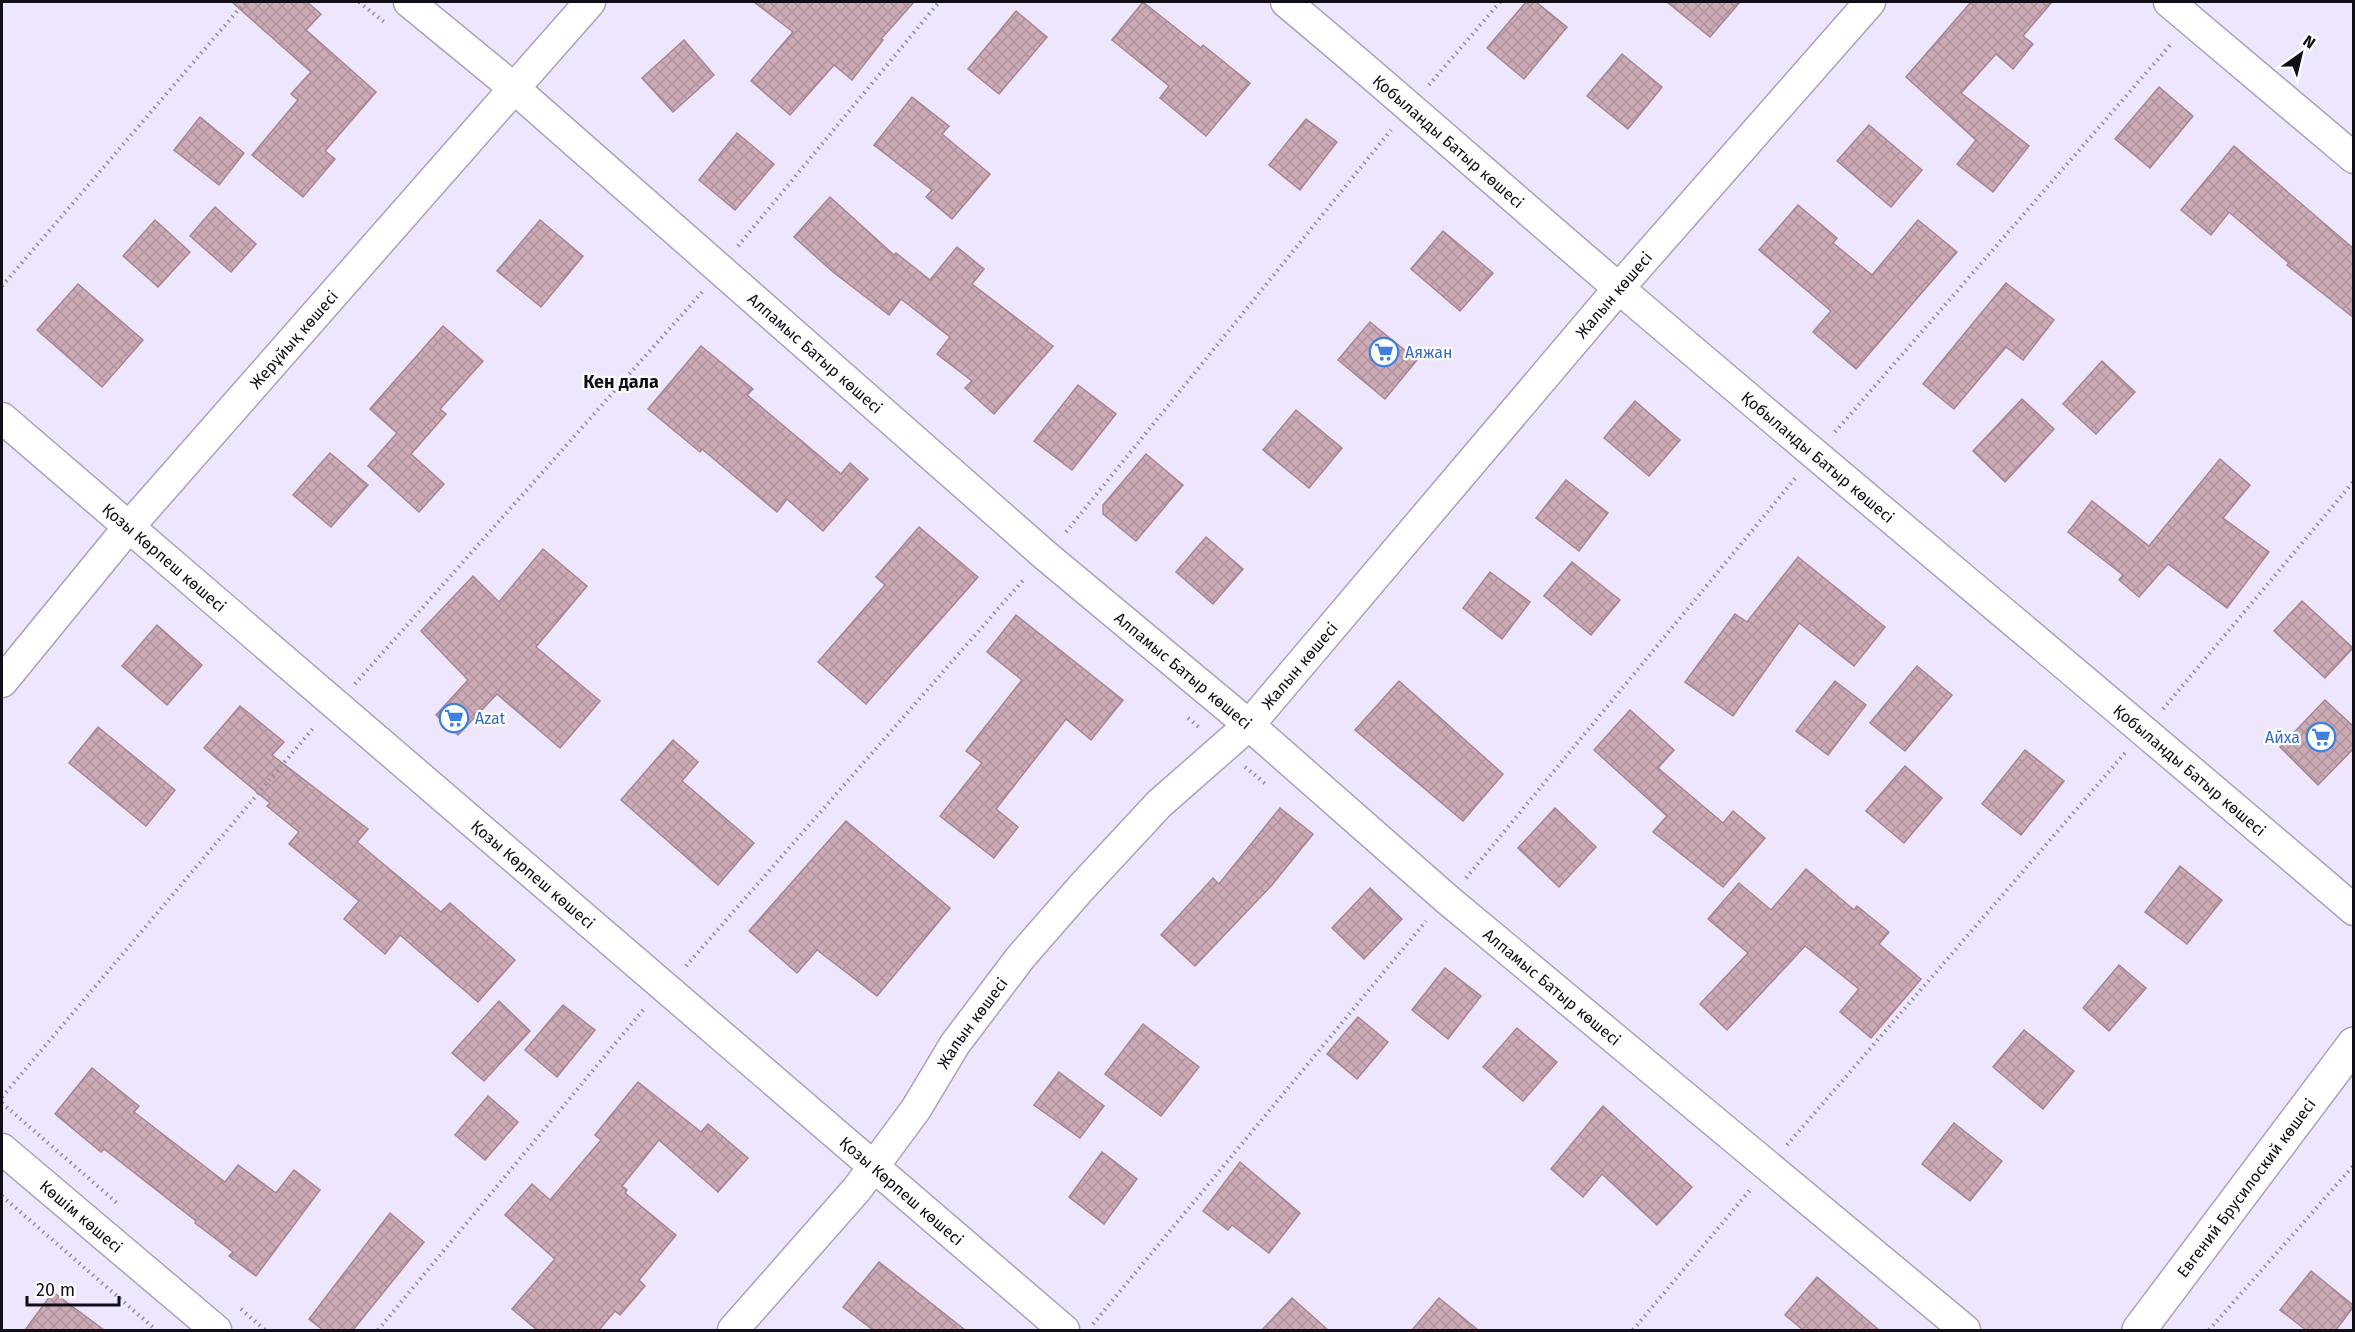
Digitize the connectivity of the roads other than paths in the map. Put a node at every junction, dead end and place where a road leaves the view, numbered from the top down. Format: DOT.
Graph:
graph roads {
  1 [pos="409,2"];
  2 [pos="590,2"];
  3 [pos="1286,2"];
  4 [pos="1870,2"];
  5 [pos="2180,11"];
  6 [pos="515,89"];
  7 [pos="2354,158"];
  8 [pos="1619,288"];
  9 [pos="2,418"];
  10 [pos="127,529"];
  11 [pos="2,682"];
  12 [pos="1249,725"];
  13 [pos="2354,910"];
  14 [pos="2354,1044"];
  15 [pos="2,1149"];
  16 [pos="873,1167"];
  17 [pos="216,1330"];
  18 [pos="733,1330"];
  19 [pos="1064,1330"];
  20 [pos="1965,1330"];
  21 [pos="2139,1330"];
  1 -- 6 [label="street, Алпамыс Батыр көшесі"];
  2 -- 6 [label="street, Жерұйық көшесі"];
  3 -- 8 [label="street, Қобыланды Батыр көшесі"];
  4 -- 8 [label="street, Жалын көшесі"];
  5 -- 7 [label="street"];
  6 -- 10 [label="street, Жерұйық көшесі"];
  6 -- 12 [label="street, Алпамыс Батыр көшесі"];
  8 -- 12 [label="street, Жалын көшесі"];
  8 -- 13 [label="street, Қобыланды Батыр көшесі"];
  9 -- 10 [label="street, Қозы Көрпеш көшесі"];
  10 -- 11 [label="street, Жерұйық көшесі"];
  10 -- 16 [label="street, Қозы Көрпеш көшесі"];
  12 -- 16 [label="street, Жалын көшесі"];
  12 -- 20 [label="street, Алпамыс Батыр көшесі"];
  14 -- 21 [label="main road, Евгений Брусилоский көшесі"];
  15 -- 17 [label="street, Көшім көшесі"];
  16 -- 18 [label="street, Жалын көшесі"];
  16 -- 19 [label="street, Қозы Көрпеш көшесі"];
}
